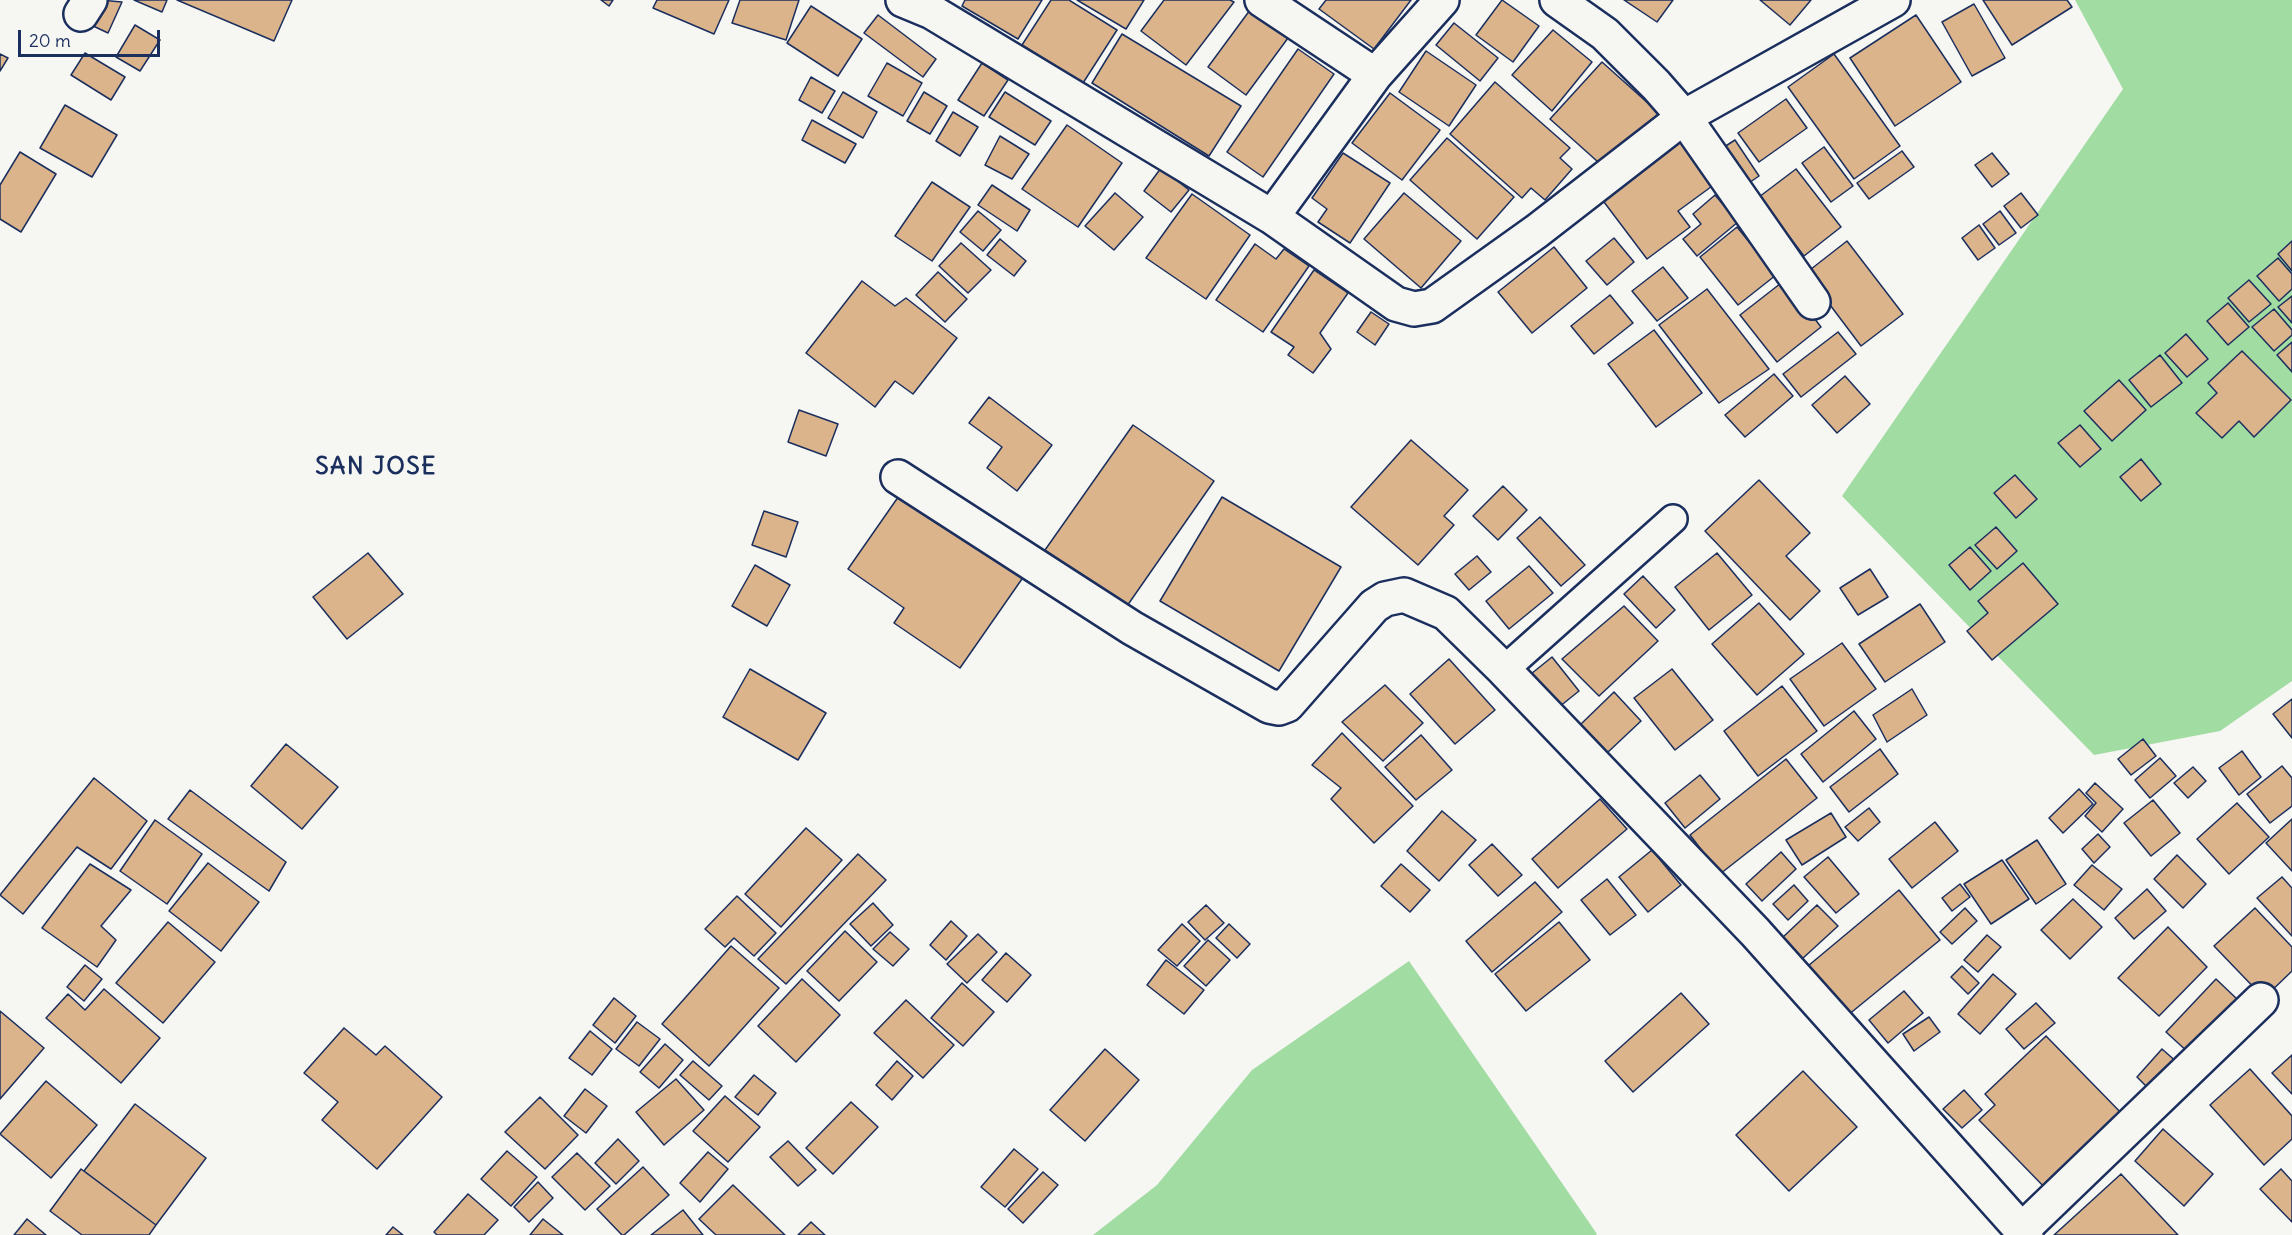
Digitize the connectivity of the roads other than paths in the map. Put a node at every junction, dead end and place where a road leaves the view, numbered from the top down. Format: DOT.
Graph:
graph roads {
  1 [pos="1262,0"];
  2 [pos="1442,0"];
  3 [pos="1557,0"];
  4 [pos="1893,0"];
  5 [pos="926,4"];
  6 [pos="1375,75"];
  7 [pos="1684,117"];
  8 [pos="1272,217"];
  9 [pos="1813,302"];
  10 [pos="898,477"];
  11 [pos="1673,519"];
  12 [pos="1504,670"];
  13 [pos="2261,1000"];
  14 [pos="2024,1232"];
  1 -- 6 [label="street"];
  2 -- 6 [label="street"];
  3 -- 7 [label="street"];
  4 -- 7 [label="street"];
  5 -- 8 [label="street"];
  6 -- 8 [label="street"];
  7 -- 8 [label="street"];
  7 -- 9 [label="street"];
  10 -- 12 [label="street"];
  11 -- 12 [label="lane"];
  12 -- 14 [label="street"];
  13 -- 14 [label="street"];
}
